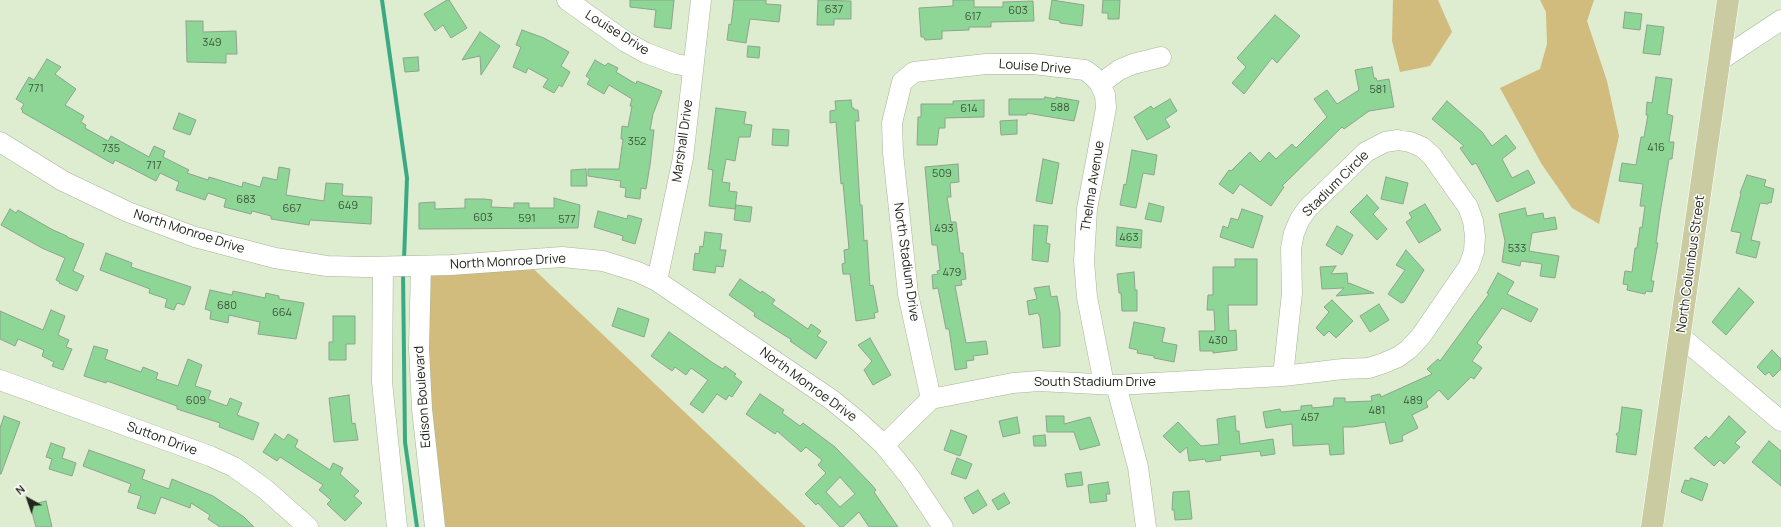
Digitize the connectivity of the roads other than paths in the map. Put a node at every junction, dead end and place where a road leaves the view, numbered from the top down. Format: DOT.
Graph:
graph roads {
  1 [pos="566,0"];
  2 [pos="701,0"];
  3 [pos="1728,0"];
  4 [pos="1781,20"];
  5 [pos="1161,56"];
  6 [pos="1719,61"];
  7 [pos="693,67"];
  8 [pos="902,82"];
  9 [pos="1100,84"];
  10 [pos="0,142"];
  11 [pos="417,266"];
  12 [pos="385,267"];
  13 [pos="657,281"];
  14 [pos="1680,336"];
  15 [pos="1284,376"];
  16 [pos="0,380"];
  17 [pos="1110,384"];
  18 [pos="931,399"];
  19 [pos="1781,421"];
  20 [pos="884,446"];
  21 [pos="308,527"];
  22 [pos="397,527"];
  23 [pos="435,527"];
  24 [pos="943,527"];
  25 [pos="1146,527"];
  26 [pos="1652,527"];
  1 -- 7 [label="street, Louise Drive"];
  2 -- 7 [label="street, Marshall Drive"];
  3 -- 6 [label="main road, North Columbus Street"];
  4 -- 6 [label="street"];
  5 -- 9 [label="street"];
  6 -- 14 [label="main road, North Columbus Street"];
  7 -- 13 [label="street, Marshall Drive"];
  8 -- 9 [label="street, Louise Drive"];
  8 -- 18 [label="street, North Stadium Drive"];
  9 -- 17 [label="street, Thelma Avenue"];
  10 -- 12 [label="street, North Monroe Drive"];
  11 -- 12 [label="street, North Monroe Drive"];
  11 -- 13 [label="street, North Monroe Drive"];
  11 -- 23 [label="street, Edison Boulevard"];
  12 -- 22 [label="street"];
  13 -- 20 [label="street, North Monroe Drive"];
  14 -- 19 [label="street"];
  14 -- 26 [label="main road, North Columbus Street"];
  15 -- 15 [label="street, Stadium Circle"];
  15 -- 17 [label="street, South Stadium Drive"];
  16 -- 21 [label="street, Sutton Drive"];
  17 -- 18 [label="street, South Stadium Drive"];
  17 -- 25 [label="street, Thelma Avenue"];
  18 -- 20 [label="street"];
  20 -- 24 [label="street, North Monroe Drive"];
}
